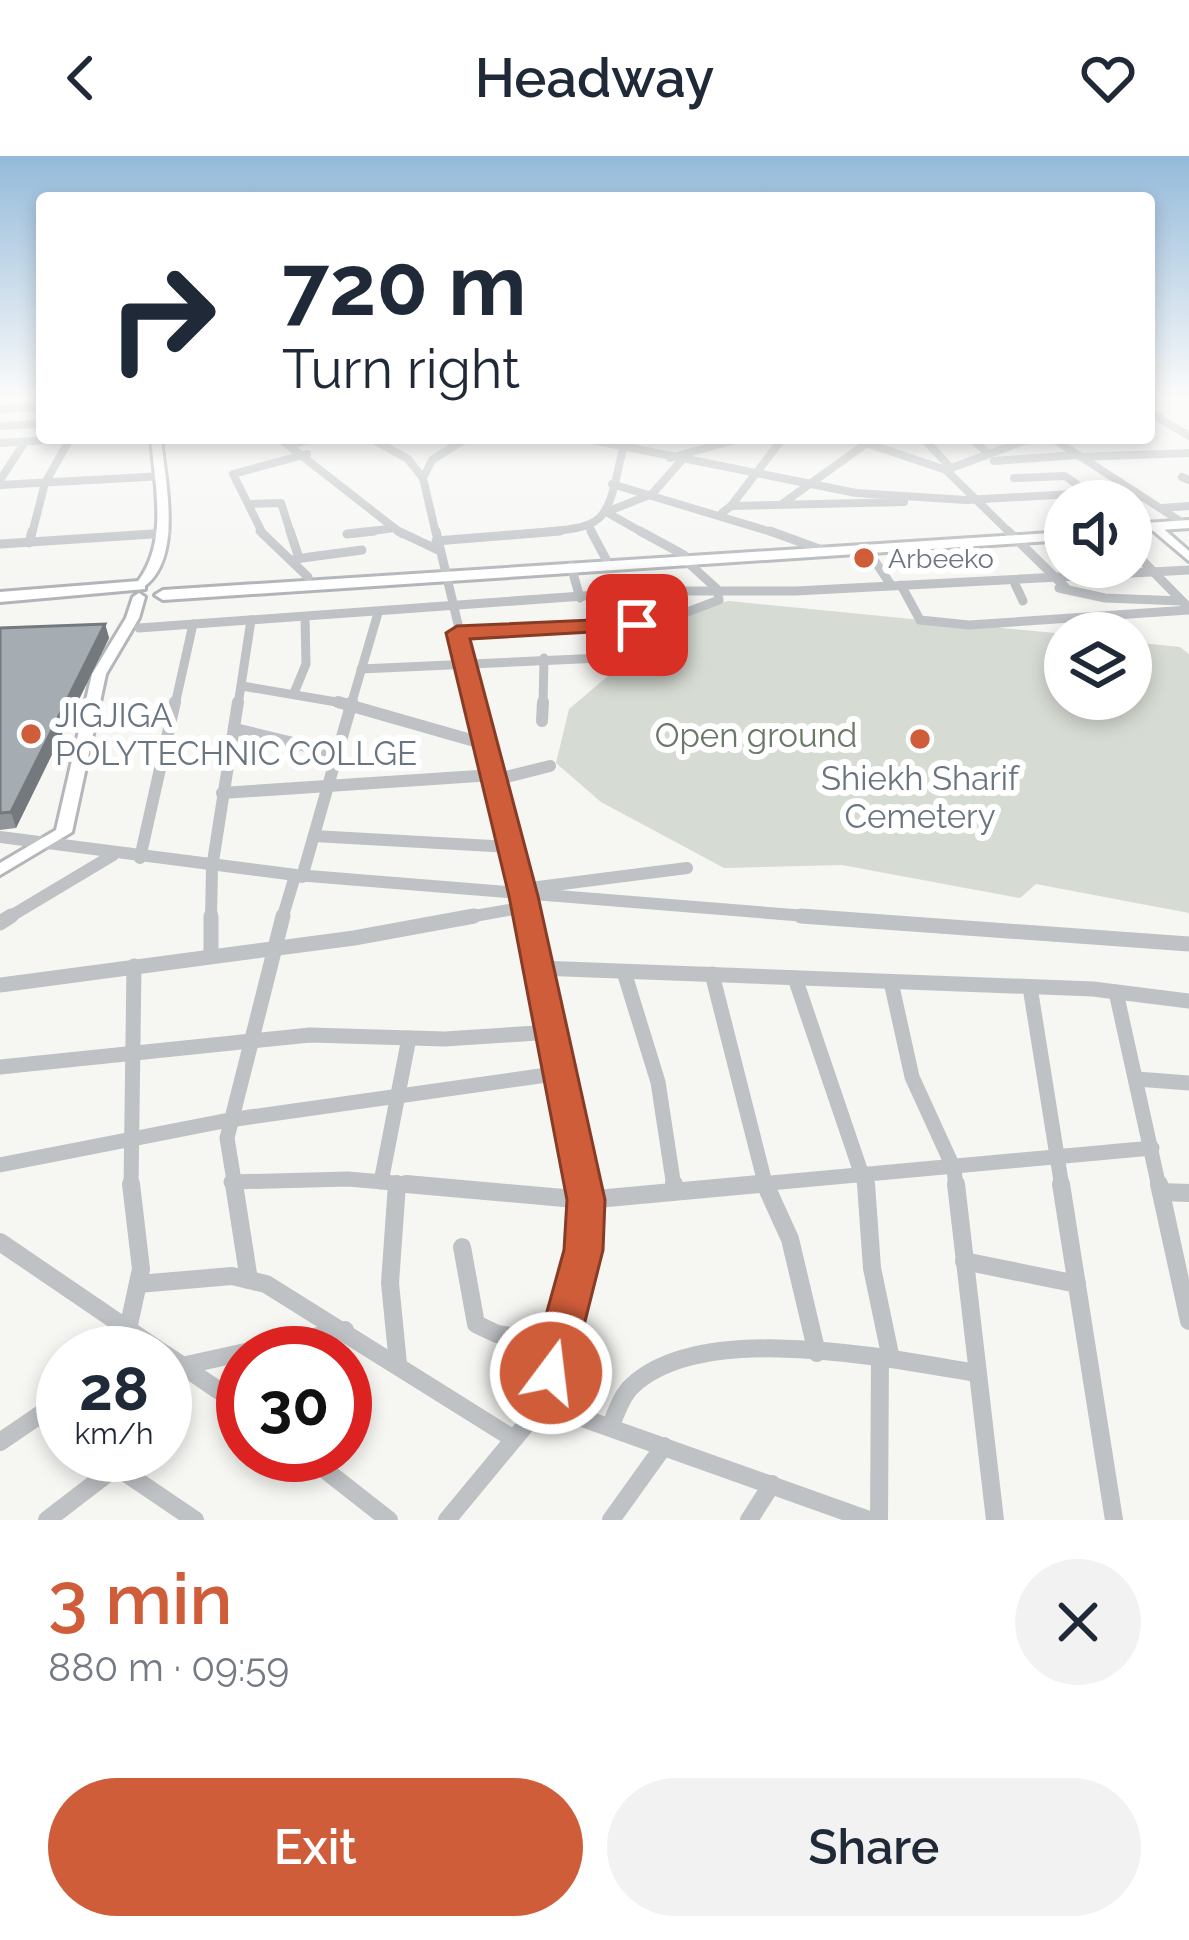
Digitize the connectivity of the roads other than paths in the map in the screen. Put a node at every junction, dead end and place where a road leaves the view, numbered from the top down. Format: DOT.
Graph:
graph roads {
  1 [pos="59,459"];
  2 [pos="160,459"];
  3 [pos="290,459"];
  4 [pos="312,459"];
  5 [pos="407,459"];
  6 [pos="434,459"];
  7 [pos="620,459"];
  8 [pos="671,459"];
  9 [pos="769,459"];
  10 [pos="844,459"];
  11 [pos="920,459"];
  12 [pos="939,459"];
  13 [pos="980,459"];
  14 [pos="993,459"];
  15 [pos="1082,459"];
  16 [pos="681,461"];
  17 [pos="947,468"];
  18 [pos="161,476"];
  19 [pos="757,476"];
  20 [pos="423,478"];
  21 [pos="1014,478"];
  22 [pos="1070,480"];
  23 [pos="0,483"];
  24 [pos="45,483"];
  25 [pos="807,483"];
  26 [pos="612,484"];
  27 [pos="652,494"];
  28 [pos="1032,496"];
  29 [pos="1044,496"];
  30 [pos="934,499"];
  31 [pos="975,499"];
  32 [pos="250,504"];
  33 [pos="781,505"];
  34 [pos="731,506"];
  35 [pos="1189,506"];
  36 [pos="1160,508"];
  37 [pos="608,512"];
  38 [pos="722,513"];
  39 [pos="1188,526"];
  40 [pos="394,528"];
  41 [pos="590,528"];
  42 [pos="1160,528"];
  43 [pos="1152,529"];
  44 [pos="164,534"];
  45 [pos="347,534"];
  46 [pos="1044,535"];
  47 [pos="1014,537"];
  48 [pos="29,542"];
  49 [pos="0,544"];
  50 [pos="437,546"];
  51 [pos="866,548"];
  52 [pos="818,549"];
  53 [pos="362,550"];
  54 [pos="1189,554"];
  55 [pos="684,557"];
  56 [pos="297,559"];
  57 [pos="605,560"];
  58 [pos="571,566"];
  59 [pos="1044,566"];
  60 [pos="1189,569"];
  61 [pos="444,572"];
  62 [pos="1152,572"];
  63 [pos="308,577"];
  64 [pos="1044,579"];
  65 [pos="991,582"];
  66 [pos="1015,584"];
  67 [pos="896,585"];
  68 [pos="1044,586"];
  69 [pos="1066,588"];
  70 [pos="717,589"];
  71 [pos="164,590"];
  72 [pos="139,591"];
  73 [pos="1097,597"];
  74 [pos="580,598"];
  75 [pos="0,599"];
  76 [pos="1023,601"];
  77 [pos="1187,606"];
  78 [pos="451,609"];
  79 [pos="1104,612"];
  80 [pos="1138,612"];
  81 [pos="378,613"];
  82 [pos="305,617"];
  83 [pos="251,620"];
  84 [pos="1044,620"];
  85 [pos="667,623"];
  86 [pos="193,624"];
  87 [pos="127,629"];
  88 [pos="457,633"];
  89 [pos="544,658"];
  90 [pos="464,662"];
  91 [pos="361,669"];
  92 [pos="242,686"];
  93 [pos="294,693"];
  94 [pos="350,704"];
  95 [pos="542,721"];
  96 [pos="236,729"];
  97 [pos="485,744"];
  98 [pos="334,753"];
  99 [pos="550,766"];
  100 [pos="494,777"];
  101 [pos="325,784"];
  102 [pos="223,793"];
  103 [pos="314,836"];
  104 [pos="0,837"];
  105 [pos="50,844"];
  106 [pos="511,847"];
  107 [pos="114,854"];
  108 [pos="140,858"];
  109 [pos="2,868"];
  110 [pos="212,868"];
  111 [pos="687,868"];
  112 [pos="299,876"];
  113 [pos="524,897"];
  114 [pos="0,923"];
  115 [pos="1189,944"];
  116 [pos="272,947"];
  117 [pos="211,956"];
  118 [pos="134,966"];
  119 [pos="538,968"];
  120 [pos="624,972"];
  121 [pos="712,974"];
  122 [pos="795,978"];
  123 [pos="891,982"];
  124 [pos="0,985"];
  125 [pos="1030,987"];
  126 [pos="1116,992"];
  127 [pos="1189,1001"];
  128 [pos="552,1032"];
  129 [pos="409,1038"];
  130 [pos="247,1041"];
  131 [pos="128,1053"];
  132 [pos="0,1066"];
  133 [pos="560,1073"];
  134 [pos="1137,1078"];
  135 [pos="1189,1083"];
  136 [pos="398,1095"];
  137 [pos="230,1120"];
  138 [pos="128,1141"];
  139 [pos="1152,1148"];
  140 [pos="1060,1158"];
  141 [pos="0,1165"];
  142 [pos="954,1169"];
  143 [pos="865,1176"];
  144 [pos="231,1182"];
  145 [pos="389,1182"];
  146 [pos="765,1184"];
  147 [pos="675,1191"];
  148 [pos="1162,1192"];
  149 [pos="1189,1193"];
  150 [pos="586,1200"];
  151 [pos="1,1244"];
  152 [pos="462,1247"];
  153 [pos="964,1261"];
  154 [pos="249,1280"];
  155 [pos="138,1284"];
  156 [pos="1077,1284"];
  157 [pos="1189,1321"];
  158 [pos="124,1326"];
  159 [pos="135,1326"];
  160 [pos="338,1326"];
  161 [pos="559,1342"];
  162 [pos="372,1347"];
  163 [pos="817,1353"];
  164 [pos="885,1359"];
  165 [pos="398,1364"];
  166 [pos="977,1373"];
  167 [pos="543,1403"];
  168 [pos="36,1417"];
  169 [pos="610,1427"];
  170 [pos="514,1438"];
  171 [pos="0,1442"];
  172 [pos="664,1446"];
  173 [pos="85,1482"];
  174 [pos="138,1482"];
  175 [pos="340,1482"];
  176 [pos="772,1484"];
  177 [pos="46,1520"];
  178 [pos="195,1520"];
  179 [pos="389,1520"];
  180 [pos="447,1520"];
  181 [pos="611,1520"];
  182 [pos="749,1520"];
  183 [pos="869,1520"];
  184 [pos="879,1520"];
  185 [pos="995,1520"];
  186 [pos="1114,1520"];
  1 -- 24 [label="street"];
  2 -- 18 [label="main road"];
  3 -- 32 [label="street"];
  4 -- 40 [label="street"];
  5 -- 20 [label="street"];
  6 -- 20 [label="street"];
  7 -- 26 [label="street"];
  8 -- 16 [label="street"];
  9 -- 19 [label="street"];
  10 -- 25 [label="street"];
  11 -- 17 [label="street"];
  12 -- 17 [label="street"];
  13 -- 17 [label="street"];
  14 -- 21 [label="street"];
  15 -- 36 [label="street"];
  16 -- 19 [label="street"];
  16 -- 27 [label="street"];
  17 -- 31 [label="street"];
  18 -- 24 [label="street"];
  18 -- 44 [label="main road"];
  19 -- 25 [label="street"];
  19 -- 34 [label="street"];
  20 -- 50 [label="street"];
  21 -- 22 [label="street"];
  21 -- 28 [label="street"];
  23 -- 24 [label="street"];
  24 -- 48 [label="street"];
  25 -- 30 [label="street"];
  25 -- 33 [label="street"];
  26 -- 27 [label="street"];
  26 -- 37 [label="street"];
  27 -- 37 [label="street"];
  27 -- 38 [label="street"];
  28 -- 29 [label="street"];
  28 -- 31 [label="street"];
  30 -- 31 [label="street"];
  30 -- 33 [label="street"];
  31 -- 47 [label="street"];
  32 -- 56 [label="street"];
  32 -- 56 [label="street"];
  33 -- 34 [label="street"];
  34 -- 38 [label="street"];
  35 -- 36 [label="street"];
  36 -- 39 [label="street"];
  37 -- 41 [label="street"];
  37 -- 55 [label="street"];
  38 -- 52 [label="street"];
  39 -- 42 [label="highway"];
  40 -- 45 [label="street"];
  40 -- 50 [label="street"];
  41 -- 50 [label="street"];
  41 -- 57 [label="street"];
  42 -- 43 [label="highway"];
  42 -- 54 [label="main road"];
  44 -- 48 [label="street"];
  44 -- 71 [label="main road"];
  44 -- 72 [label="main road"];
  46 -- 47 [label="highway"];
  47 -- 51 [label="highway"];
  47 -- 52 [label="highway"];
  47 -- 59 [label="street"];
  48 -- 49 [label="street"];
  50 -- 61 [label="street"];
  51 -- 52 [label="highway"];
  51 -- 67 [label="street"];
  52 -- 55 [label="highway"];
  53 -- 56 [label="street"];
  55 -- 57 [label="highway"];
  55 -- 58 [label="highway"];
  55 -- 70 [label="street"];
  56 -- 63 [label="street"];
  57 -- 61 [label="highway"];
  58 -- 61 [label="highway"];
  58 -- 74 [label="street"];
  60 -- 62 [label="street"];
  61 -- 63 [label="highway"];
  61 -- 71 [label="highway"];
  61 -- 78 [label="street"];
  62 -- 77 [label="street"];
  63 -- 71 [label="highway"];
  64 -- 65 [label="street"];
  65 -- 66 [label="street"];
  65 -- 67 [label="street"];
  66 -- 68 [label="street"];
  66 -- 76 [label="street"];
  67 -- 70 [label="street"];
  67 -- 84 [label="street"];
  69 -- 73 [label="street"];
  70 -- 74 [label="street"];
  70 -- 85 [label="street"];
  71 -- 72 [label="highway"];
  71 -- 87 [label="main road"];
  72 -- 75 [label="highway"];
  72 -- 87 [label="main road"];
  73 -- 77 [label="street"];
  73 -- 79 [label="street"];
  74 -- 78 [label="street"];
  77 -- 80 [label="street"];
  78 -- 81 [label="street"];
  78 -- 88 [label="street"];
  81 -- 82 [label="street"];
  81 -- 91 [label="street"];
  82 -- 83 [label="street"];
  82 -- 93 [label="street"];
  83 -- 86 [label="street"];
  83 -- 92 [label="street"];
  85 -- 88 [label="street"];
  85 -- 89 [label="street"];
  86 -- 87 [label="street"];
  86 -- 108 [label="street"];
  87 -- 105 [label="main road"];
  88 -- 90 [label="street"];
  89 -- 90 [label="street"];
  89 -- 95 [label="street"];
  90 -- 91 [label="street"];
  90 -- 97 [label="street"];
  91 -- 94 [label="street"];
  92 -- 93 [label="street"];
  92 -- 96 [label="street"];
  93 -- 94 [label="street"];
  94 -- 97 [label="street"];
  94 -- 98 [label="street"];
  96 -- 98 [label="street"];
  96 -- 102 [label="street"];
  97 -- 100 [label="street"];
  98 -- 101 [label="street"];
  99 -- 100 [label="street"];
  100 -- 101 [label="street"];
  100 -- 106 [label="street"];
  101 -- 102 [label="street"];
  101 -- 103 [label="street"];
  102 -- 110 [label="street"];
  103 -- 106 [label="street"];
  103 -- 112 [label="street"];
  104 -- 105 [label="street"];
  105 -- 107 [label="street"];
  105 -- 109 [label="main road"];
  106 -- 113 [label="street"];
  107 -- 108 [label="street"];
  107 -- 114 [label="street"];
  108 -- 110 [label="street"];
  110 -- 112 [label="street"];
  110 -- 117 [label="street"];
  111 -- 113 [label="street"];
  112 -- 113 [label="street"];
  112 -- 116 [label="street"];
  113 -- 115 [label="street"];
  113 -- 116 [label="street"];
  113 -- 119 [label="street"];
  116 -- 117 [label="street"];
  116 -- 130 [label="street"];
  117 -- 118 [label="street"];
  118 -- 124 [label="street"];
  118 -- 131 [label="street"];
  119 -- 120 [label="street"];
  119 -- 128 [label="street"];
  120 -- 121 [label="street"];
  120 -- 147 [label="street"];
  121 -- 122 [label="street"];
  121 -- 146 [label="street"];
  122 -- 123 [label="street"];
  122 -- 143 [label="street"];
  123 -- 125 [label="street"];
  123 -- 142 [label="street"];
  125 -- 126 [label="street"];
  125 -- 140 [label="street"];
  126 -- 127 [label="street"];
  126 -- 134 [label="street"];
  128 -- 129 [label="street"];
  128 -- 133 [label="street"];
  129 -- 130 [label="street"];
  129 -- 136 [label="street"];
  130 -- 131 [label="street"];
  130 -- 137 [label="street"];
  131 -- 132 [label="street"];
  131 -- 138 [label="street"];
  133 -- 136 [label="street"];
  133 -- 150 [label="street"];
  134 -- 135 [label="street"];
  134 -- 139 [label="street"];
  136 -- 137 [label="street"];
  136 -- 145 [label="street"];
  137 -- 138 [label="street"];
  137 -- 144 [label="street"];
  138 -- 141 [label="street"];
  138 -- 155 [label="street"];
  139 -- 140 [label="street"];
  139 -- 148 [label="street"];
  140 -- 142 [label="street"];
  140 -- 156 [label="street"];
  142 -- 143 [label="street"];
  142 -- 153 [label="street"];
  143 -- 146 [label="street"];
  143 -- 164 [label="street"];
  144 -- 145 [label="street"];
  144 -- 154 [label="street"];
  145 -- 150 [label="street"];
  145 -- 165 [label="street"];
  146 -- 147 [label="street"];
  146 -- 163 [label="street"];
  147 -- 150 [label="street"];
  148 -- 149 [label="street"];
  148 -- 157 [label="street"];
  150 -- 161 [label="street"];
  151 -- 158 [label="street"];
  152 -- 161 [label="street"];
  153 -- 156 [label="street"];
  153 -- 166 [label="street"];
  154 -- 155 [label="street"];
  154 -- 160 [label="street"];
  155 -- 159 [label="street"];
  156 -- 186 [label="street"];
  161 -- 167 [label="street"];
  162 -- 165 [label="street"];
  163 -- 164 [label="street"];
  163 -- 169 [label="street"];
  164 -- 166 [label="street"];
  164 -- 184 [label="street"];
  165 -- 170 [label="street"];
  166 -- 185 [label="street"];
  167 -- 169 [label="street"];
  167 -- 170 [label="street"];
  168 -- 171 [label="street"];
  169 -- 172 [label="street"];
  170 -- 180 [label="street"];
  172 -- 176 [label="street"];
  172 -- 181 [label="street"];
  173 -- 177 [label="street"];
  174 -- 178 [label="street"];
  175 -- 179 [label="street"];
  176 -- 182 [label="street"];
  176 -- 183 [label="street"];
}
